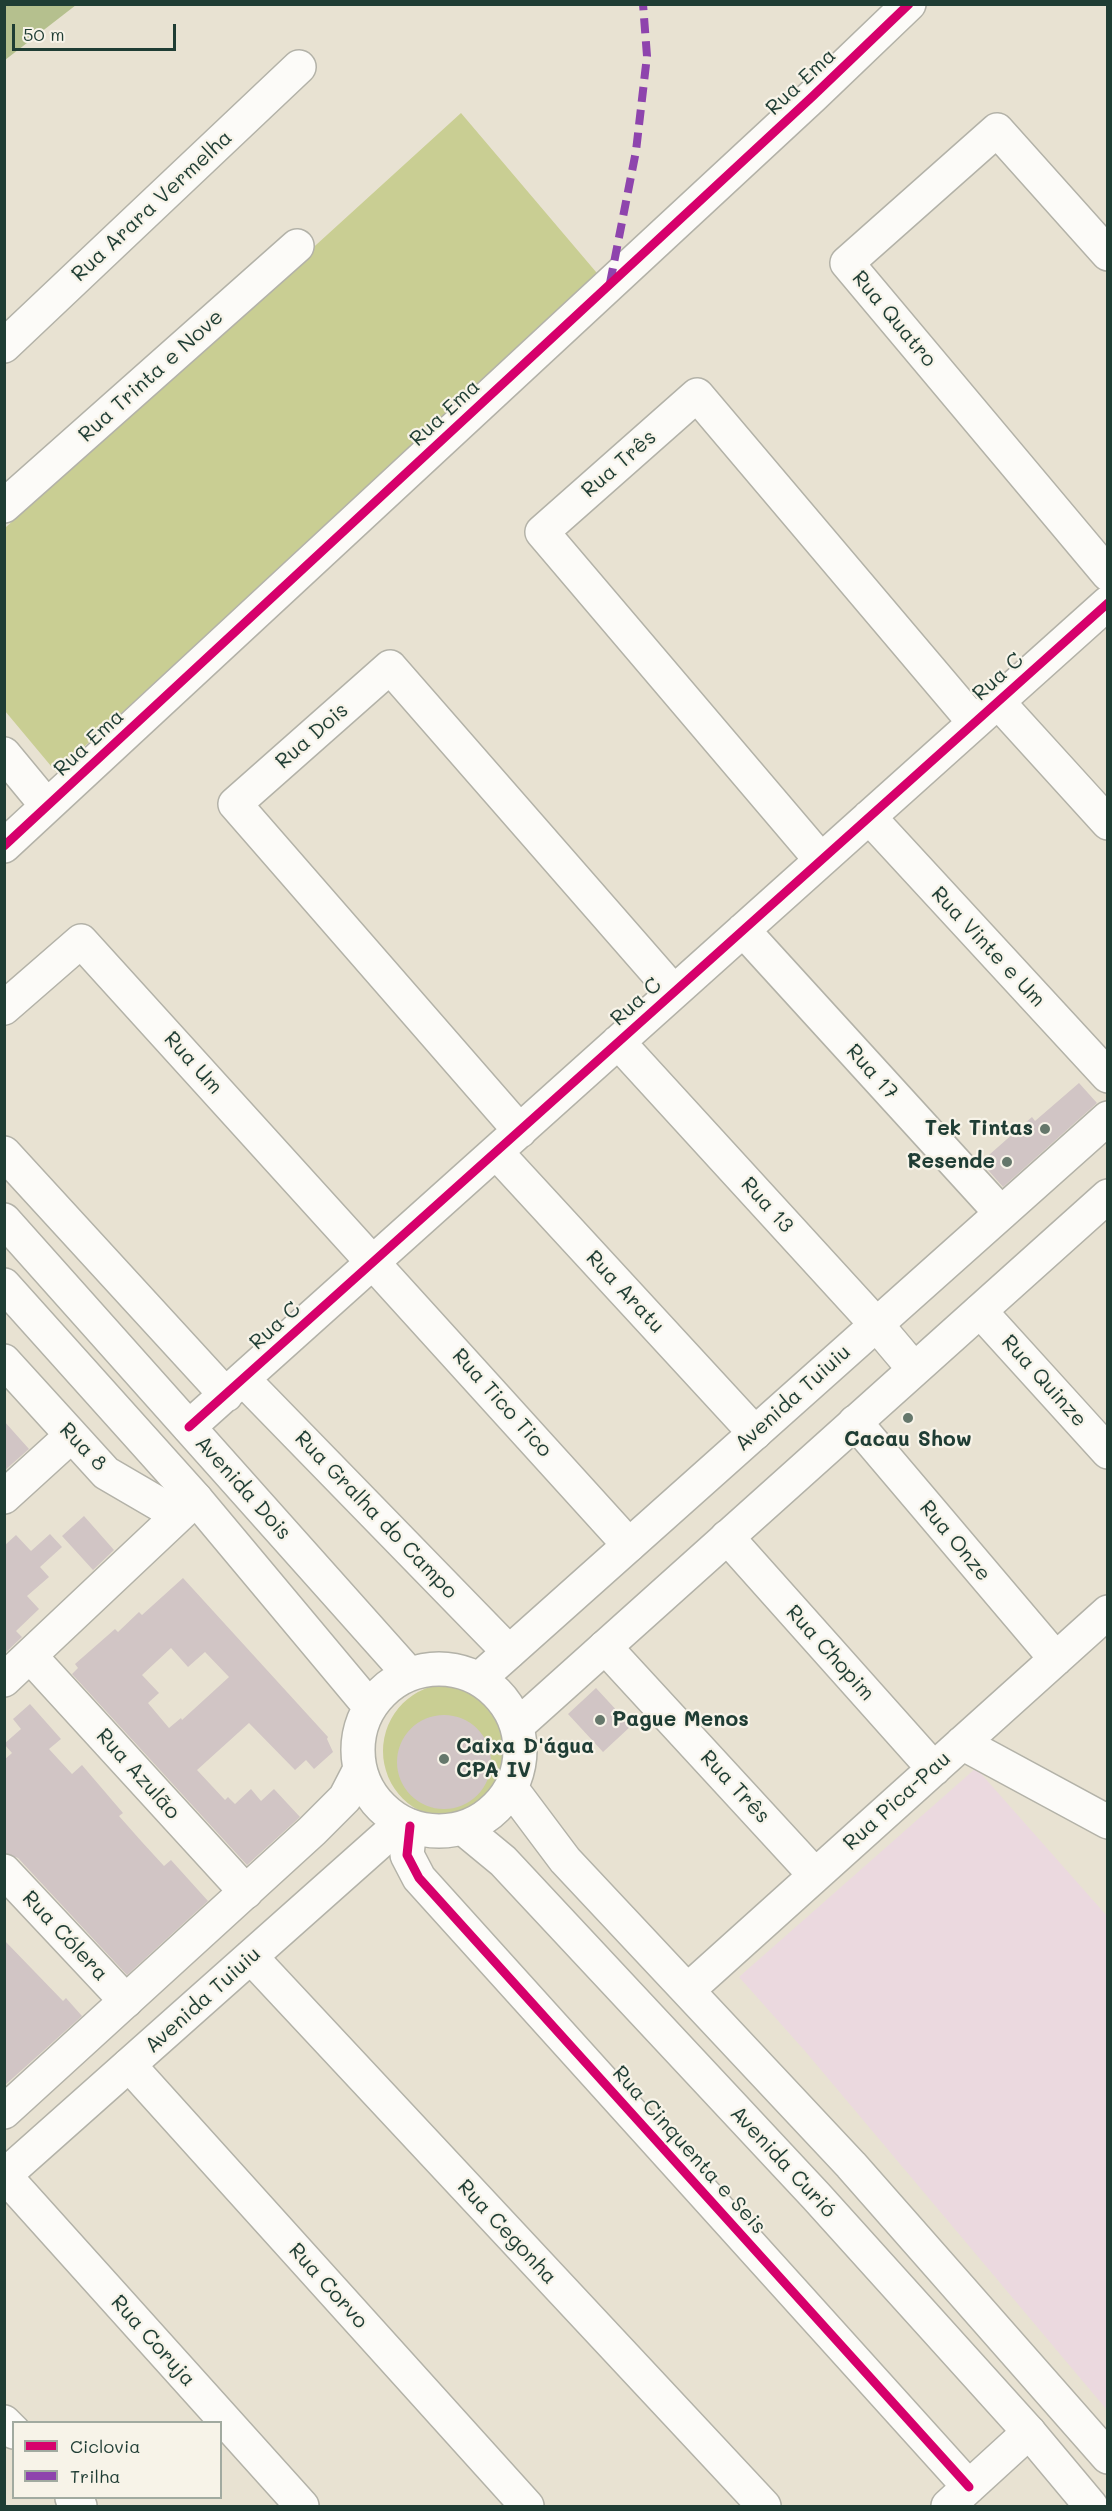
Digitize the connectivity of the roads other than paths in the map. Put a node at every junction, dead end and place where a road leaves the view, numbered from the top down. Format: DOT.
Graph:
graph roads {
  1 [pos="909,4"];
  2 [pos="300,67"];
  3 [pos="297,246"];
  4 [pos="1107,254"];
  5 [pos="4,346"];
  6 [pos="4,506"];
  7 [pos="1107,574"];
  8 [pos="1107,603"];
  9 [pos="986,712"];
  10 [pos="4,754"];
  11 [pos="47,806"];
  12 [pos="869,817"];
  13 [pos="1107,823"];
  14 [pos="4,846"];
  15 [pos="821,860"];
  16 [pos="743,930"];
  17 [pos="674,992"];
  18 [pos="4,1008"];
  19 [pos="618,1042"];
  20 [pos="1107,1076"];
  21 [pos="1107,1118"];
  22 [pos="508,1141"];
  23 [pos="4,1153"];
  24 [pos="1107,1198"];
  25 [pos="1001,1213"];
  26 [pos="4,1220"];
  27 [pos="374,1261"];
  28 [pos="4,1285"];
  29 [pos="980,1311"];
  30 [pos="876,1324"];
  31 [pos="4,1361"];
  32 [pos="914,1370"];
  33 [pos="234,1387"];
  34 [pos="855,1422"];
  35 [pos="189,1427"];
  36 [pos="755,1433"];
  37 [pos="72,1436"];
  38 [pos="1107,1452"];
  39 [pos="4,1497"];
  40 [pos="187,1507"];
  41 [pos="727,1537"];
  42 [pos="629,1545"];
  43 [pos="1107,1612"];
  44 [pos="605,1647"];
  45 [pos="509,1652"];
  46 [pos="31,1657"];
  47 [pos="1056,1659"];
  48 [pos="410,1674"];
  49 [pos="479,1679"];
  50 [pos="4,1680"];
  51 [pos="370,1707"];
  52 [pos="517,1726"];
  53 [pos="962,1743"];
  54 [pos="360,1769"];
  55 [pos="934,1769"];
  56 [pos="511,1788"];
  57 [pos="1107,1822"];
  58 [pos="406,1824"];
  59 [pos="463,1828"];
  60 [pos="4,1871"];
  61 [pos="815,1875"];
  62 [pos="246,1892"];
  63 [pos="251,1957"];
  64 [pos="688,1990"];
  65 [pos="126,2001"];
  66 [pos="129,2065"];
  67 [pos="4,2112"];
  68 [pos="4,2176"];
  69 [pos="1029,2432"];
  70 [pos="1107,2457"];
  71 [pos="958,2497"];
  72 [pos="302,2506"];
  73 [pos="527,2506"];
  74 [pos="764,2506"];
  75 [pos="1091,2506"];
  1 -- 11 [label="street, Rua Ema"];
  2 -- 5 [label="street, Rua Arara Vermelha"];
  3 -- 6 [label="street, Rua Trinta e Nove"];
  4 -- 7 [label="street, Rua Quatro"];
  8 -- 9 [label="street, Rua C"];
  9 -- 12 [label="street, Rua C"];
  9 -- 13 [label="street"];
  9 -- 15 [label="street, Rua Três"];
  10 -- 11 [label="street"];
  11 -- 14 [label="street, Rua Ema"];
  12 -- 15 [label="street, Rua C"];
  12 -- 20 [label="street, Rua Vinte e Um"];
  15 -- 16 [label="street, Rua C"];
  16 -- 17 [label="street, Rua C"];
  16 -- 25 [label="street, Rua 17"];
  17 -- 19 [label="street, Rua C"];
  17 -- 22 [label="street, Rua Dois"];
  18 -- 27 [label="street, Rua Um"];
  19 -- 22 [label="street, Rua C"];
  19 -- 30 [label="street, Rua 13"];
  21 -- 25 [label="street, Avenida Tuiuiu"];
  22 -- 27 [label="street, Rua C"];
  22 -- 36 [label="street, Rua Aratu"];
  23 -- 33 [label="street"];
  24 -- 29 [label="street"];
  25 -- 30 [label="street, Avenida Tuiuiu"];
  26 -- 35 [label="street, Avenida Dois"];
  27 -- 33 [label="street, Rua C"];
  27 -- 42 [label="street, Rua Tico Tico"];
  28 -- 40 [label="street, Avenida Dois"];
  29 -- 32 [label="street"];
  29 -- 38 [label="street, Rua Quinze"];
  30 -- 32 [label="street, Rua 13"];
  30 -- 36 [label="street, Avenida Tuiuiu"];
  31 -- 37 [label="street, Rua 8"];
  32 -- 34 [label="street"];
  33 -- 35 [label="street, Rua C"];
  33 -- 45 [label="street, Rua Gralha do Campo"];
  34 -- 41 [label="street"];
  34 -- 47 [label="street, Rua Onze"];
  35 -- 48 [label="street, Avenida Dois"];
  36 -- 42 [label="street, Avenida Tuiuiu"];
  37 -- 39 [label="street"];
  37 -- 40 [label="street, Rua 8"];
  40 -- 46 [label="street"];
  40 -- 51 [label="street, Avenida Dois"];
  41 -- 44 [label="street"];
  41 -- 55 [label="street, Rua Chopim"];
  42 -- 45 [label="street, Avenida Tuiuiu"];
  43 -- 47 [label="street, Rua Pica-Pau"];
  44 -- 52 [label="street"];
  44 -- 61 [label="street, Rua Três"];
  45 -- 49 [label="street, Avenida Tuiuiu"];
  46 -- 50 [label="street"];
  46 -- 62 [label="street, Rua Azulão"];
  47 -- 53 [label="street, Rua Pica-Pau"];
  48 -- 49 [label="street"];
  48 -- 51 [label="street"];
  49 -- 52 [label="street"];
  51 -- 54 [label="street"];
  52 -- 56 [label="street"];
  53 -- 55 [label="street, Rua Pica-Pau"];
  53 -- 57 [label="street"];
  54 -- 58 [label="street"];
  54 -- 62 [label="street"];
  55 -- 61 [label="street, Rua Pica-Pau"];
  56 -- 59 [label="street"];
  56 -- 64 [label="street"];
  58 -- 59 [label="street"];
  58 -- 63 [label="street, Avenida Tuiuiu"];
  58 -- 71 [label="street, Rua Cinquenta e Seis"];
  59 -- 69 [label="street, Avenida Curió"];
  60 -- 65 [label="street, Rua Cólera"];
  61 -- 64 [label="street, Rua Pica-Pau"];
  62 -- 65 [label="street"];
  63 -- 66 [label="street, Avenida Tuiuiu"];
  63 -- 74 [label="street, Rua Cegonha"];
  64 -- 70 [label="street"];
  65 -- 67 [label="street"];
  66 -- 68 [label="street, Avenida Tuiuiu"];
  66 -- 73 [label="street, Rua Corvo"];
  68 -- 72 [label="street, Rua Coruja"];
  69 -- 71 [label="street"];
  69 -- 75 [label="street, Avenida Curió"];
}
